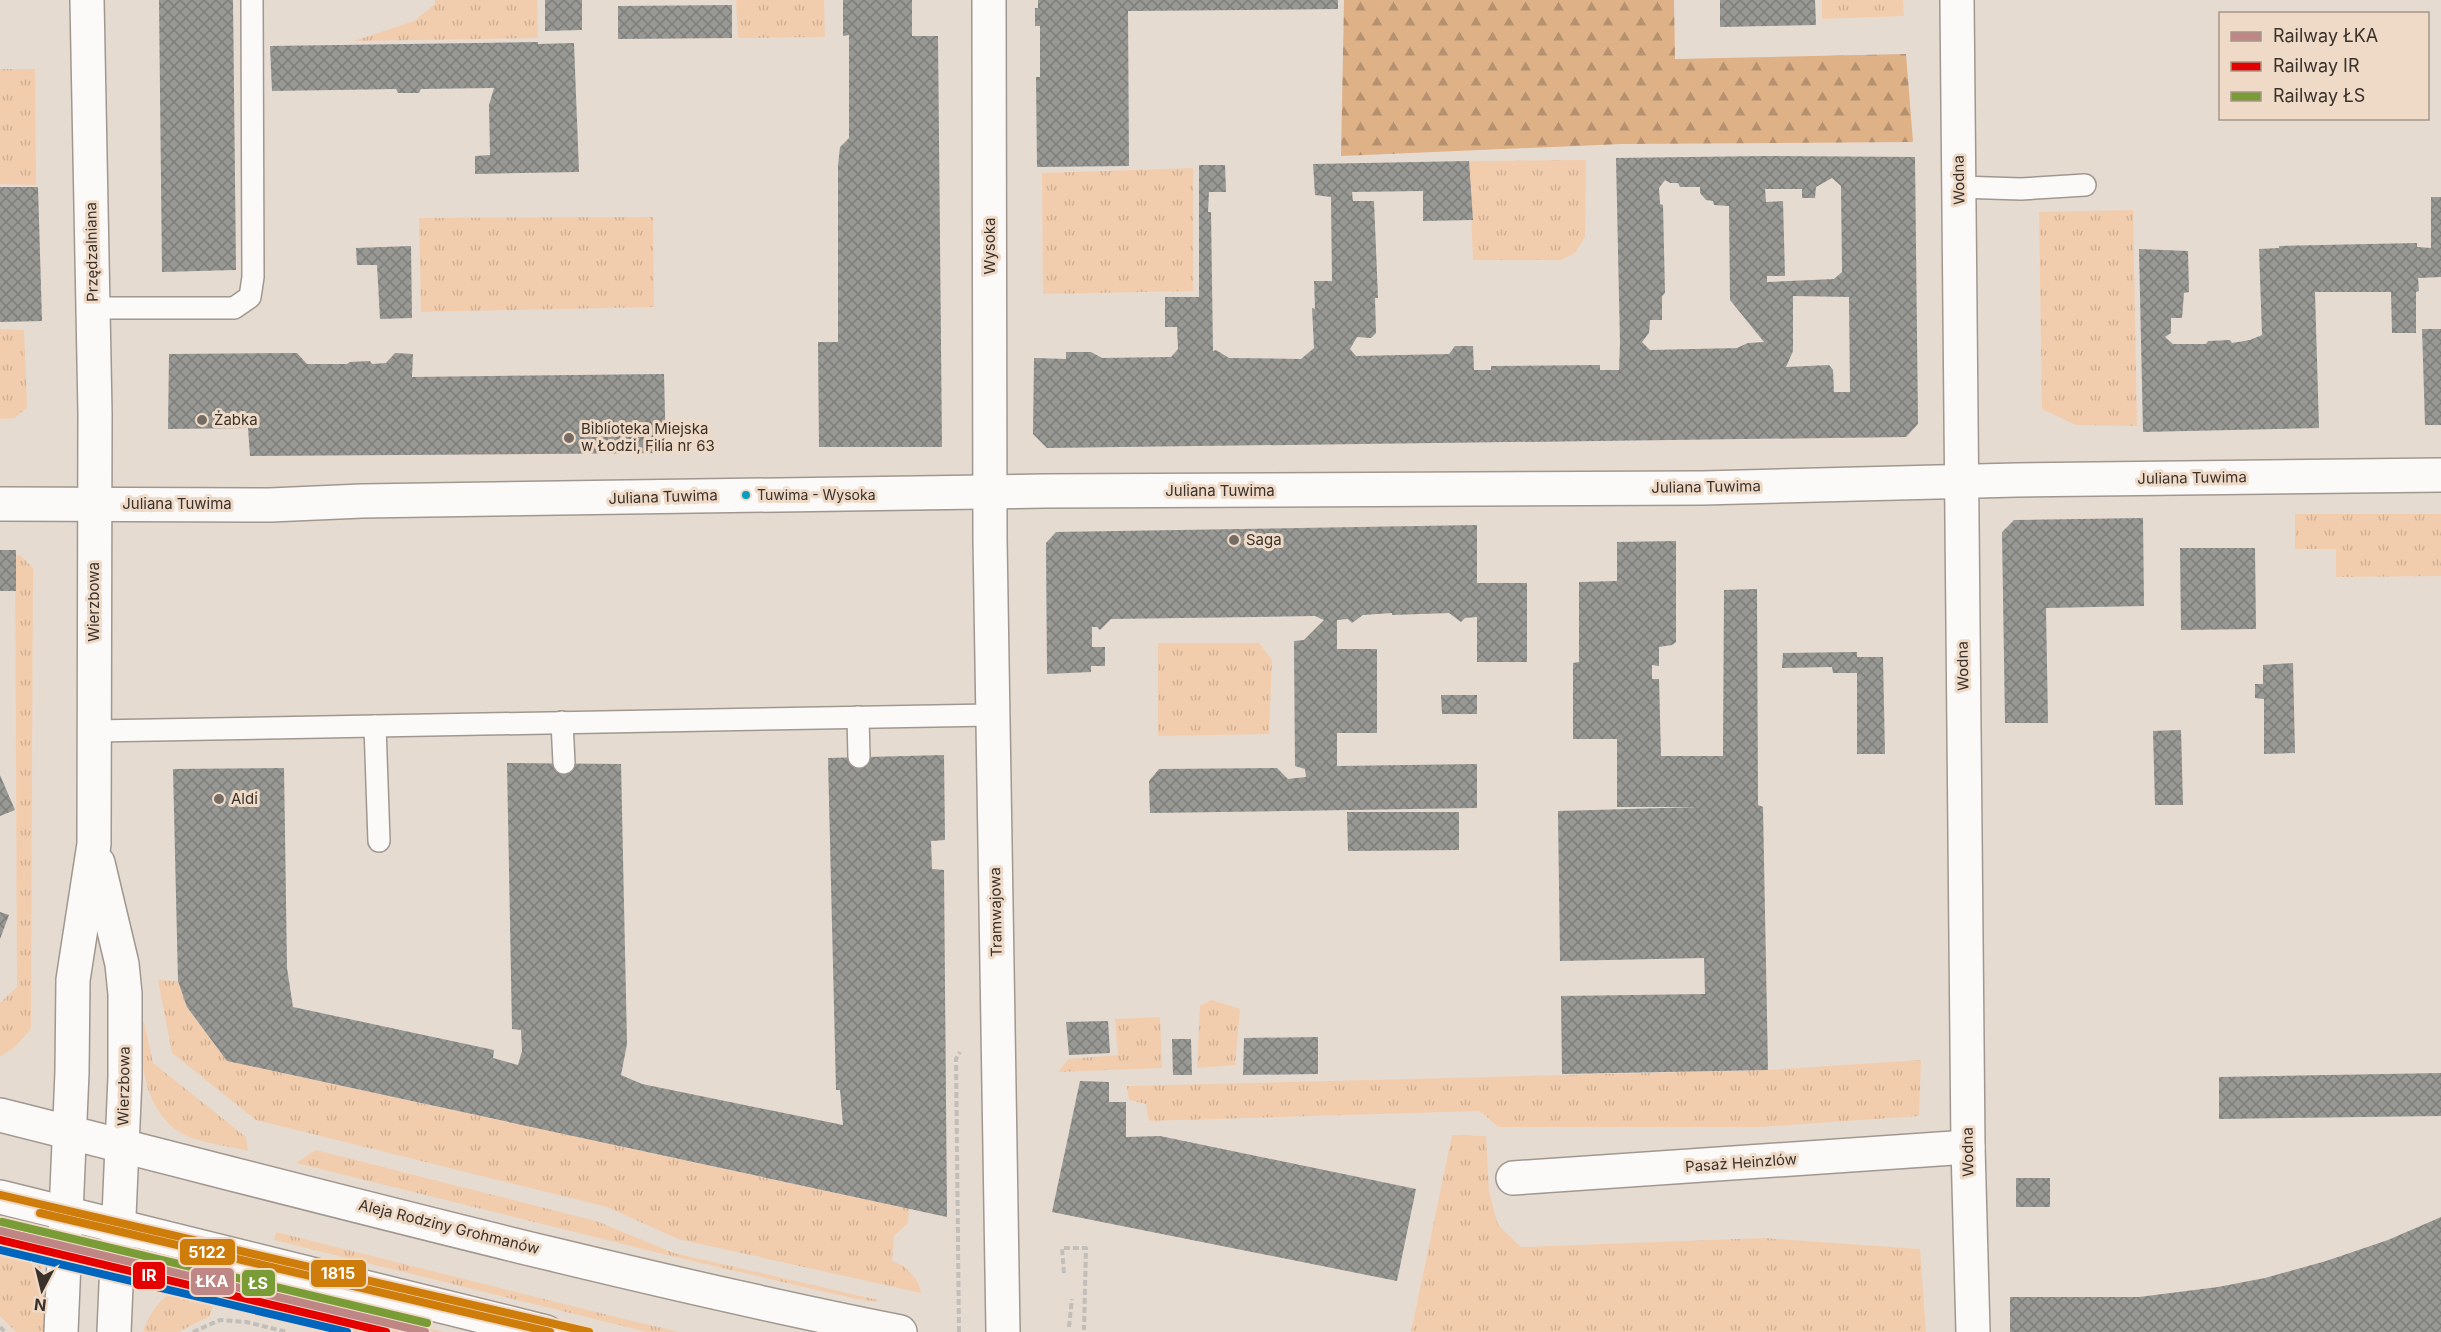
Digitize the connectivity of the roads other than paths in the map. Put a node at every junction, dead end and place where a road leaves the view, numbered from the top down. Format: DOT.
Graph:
graph roads {
  1 [pos="87,0"];
  2 [pos="252,0"];
  3 [pos="989,0"];
  4 [pos="1958,0"];
  5 [pos="2085,186"];
  6 [pos="1959,187"];
  7 [pos="93,308"];
  8 [pos="2441,476"];
  9 [pos="1962,482"];
  10 [pos="990,491"];
  11 [pos="0,504"];
  12 [pos="94,504"];
  13 [pos="992,715"];
  14 [pos="858,717"];
  15 [pos="562,722"];
  16 [pos="375,726"];
  17 [pos="95,731"];
  18 [pos="860,757"];
  19 [pos="564,763"];
  20 [pos="379,841"];
  21 [pos="94,844"];
  22 [pos="0,1115"];
  23 [pos="69,1132"];
  24 [pos="122,1145"];
  25 [pos="1968,1147"];
  26 [pos="1514,1178"];
  27 [pos="0,1197"];
  28 [pos="66,1214"];
  29 [pos="118,1226"];
  30 [pos="61,1332"];
  31 [pos="114,1332"];
  32 [pos="546,1332"];
  33 [pos="900,1332"];
  34 [pos="1003,1332"];
  35 [pos="1972,1332"];
  1 -- 7 [label="street, Przędzalniana"];
  2 -- 7 [label="lane"];
  3 -- 10 [label="street, Wysoka"];
  4 -- 6 [label="street, Wodna"];
  5 -- 6 [label="lane"];
  6 -- 9 [label="street, Wodna"];
  7 -- 12 [label="street, Przędzalniana"];
  8 -- 9 [label="street, Juliana Tuwima"];
  9 -- 10 [label="street, Juliana Tuwima"];
  9 -- 25 [label="street, Wodna"];
  10 -- 12 [label="street, Juliana Tuwima"];
  10 -- 13 [label="street, Tramwajowa"];
  11 -- 12 [label="street, Juliana Tuwima"];
  12 -- 17 [label="street, Wierzbowa"];
  13 -- 14 [label="lane"];
  13 -- 34 [label="street, Tramwajowa"];
  14 -- 15 [label="lane"];
  14 -- 18 [label="lane"];
  15 -- 16 [label="lane"];
  15 -- 19 [label="lane"];
  16 -- 17 [label="lane"];
  16 -- 20 [label="lane"];
  17 -- 21 [label="street, Wierzbowa"];
  21 -- 23 [label="street, Wierzbowa"];
  21 -- 24 [label="street, Wierzbowa"];
  22 -- 23 [label="street, Aleja Rodziny Grohmanów"];
  23 -- 24 [label="street, Aleja Rodziny Grohmanów"];
  23 -- 28 [label="street, Wierzbowa"];
  24 -- 29 [label="street, Wierzbowa"];
  24 -- 33 [label="street, Aleja Rodziny Grohmanów"];
  25 -- 26 [label="street, Pasaż Heinzlów"];
  25 -- 35 [label="street, Wodna"];
  27 -- 28 [label="street"];
  28 -- 29 [label="street"];
  28 -- 30 [label="street, Wierzbowa"];
  29 -- 31 [label="street, Wierzbowa"];
  29 -- 32 [label="street"];
}
